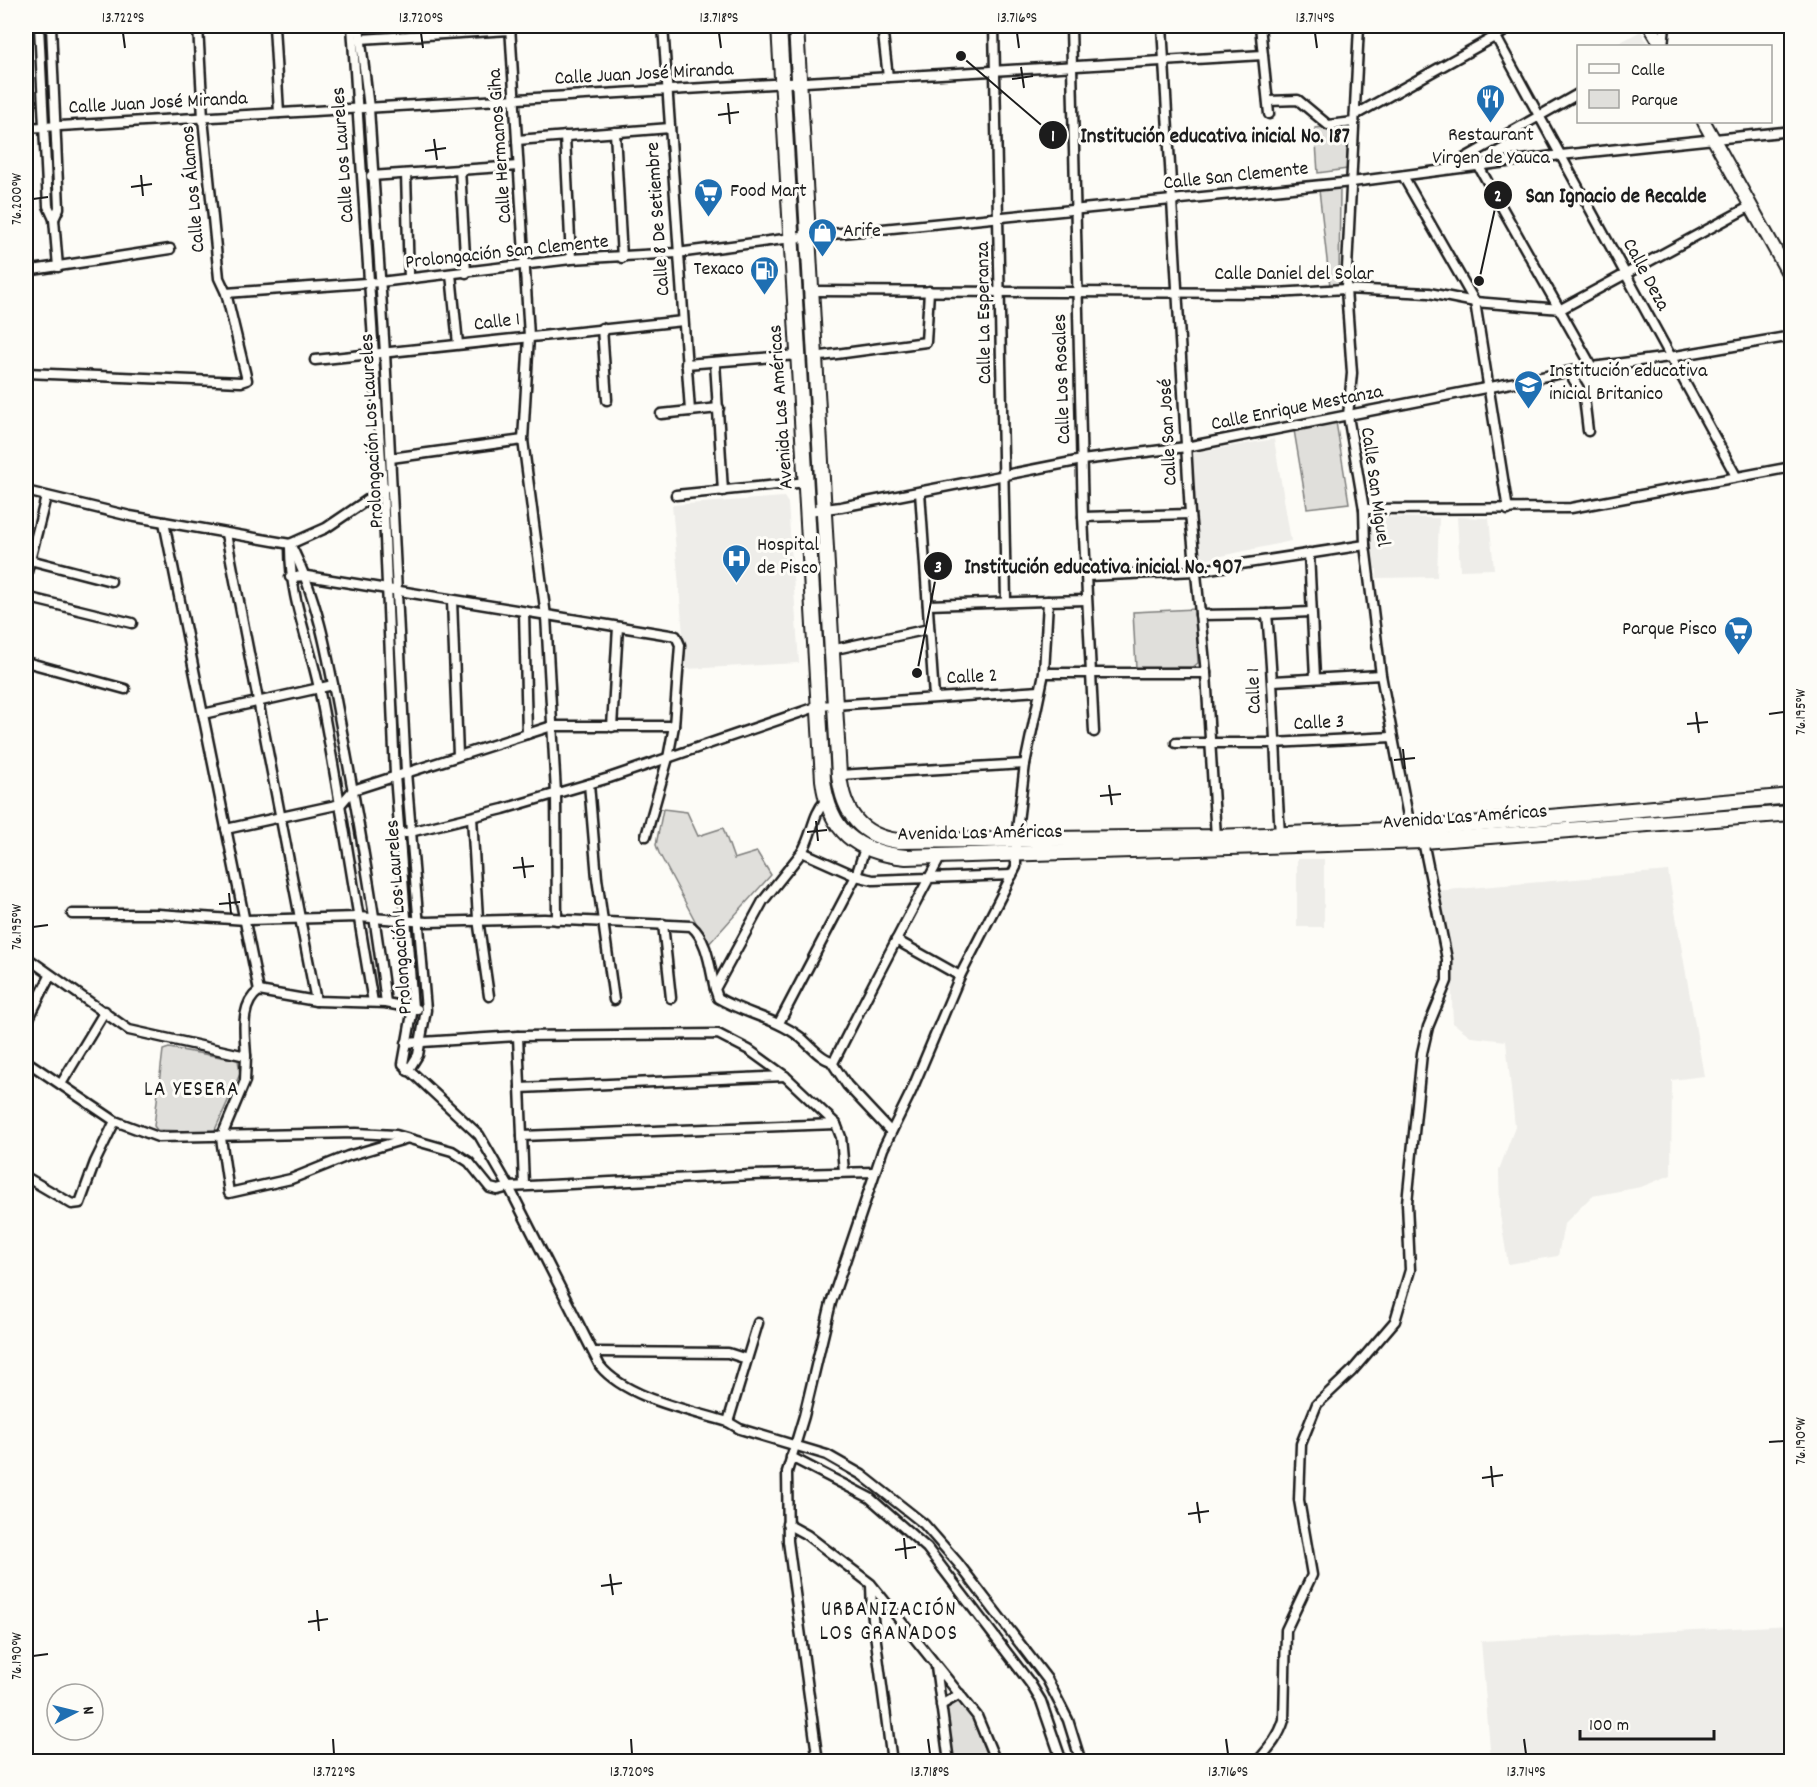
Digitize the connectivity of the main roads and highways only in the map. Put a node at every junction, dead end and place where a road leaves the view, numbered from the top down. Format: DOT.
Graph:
graph roads {
  1 [pos="779,26"];
  2 [pos="796,26"];
  3 [pos="812,318"];
  4 [pos="796,319"];
  5 [pos="1791,796"];
  6 [pos="1791,813"];
  7 [pos="1475,830"];
  8 [pos="1416,837"];
  9 [pos="1016,845"];
  1 -- 4 [label="main road, Avenida Las Américas"];
  2 -- 3 [label="main road, Avenida Las Américas"];
  3 -- 4 [label="main road"];
  3 -- 9 [label="main road, Avenida Las Américas"];
  4 -- 9 [label="main road, Avenida Las Américas"];
  5 -- 7 [label="main road, Avenida Las Américas"];
  6 -- 7 [label="main road, Avenida Las Américas"];
  7 -- 8 [label="main road, Avenida Las Américas"];
  8 -- 9 [label="main road, Avenida Las Américas"];
  8 -- 9 [label="main road, Avenida Las Américas"];
}
